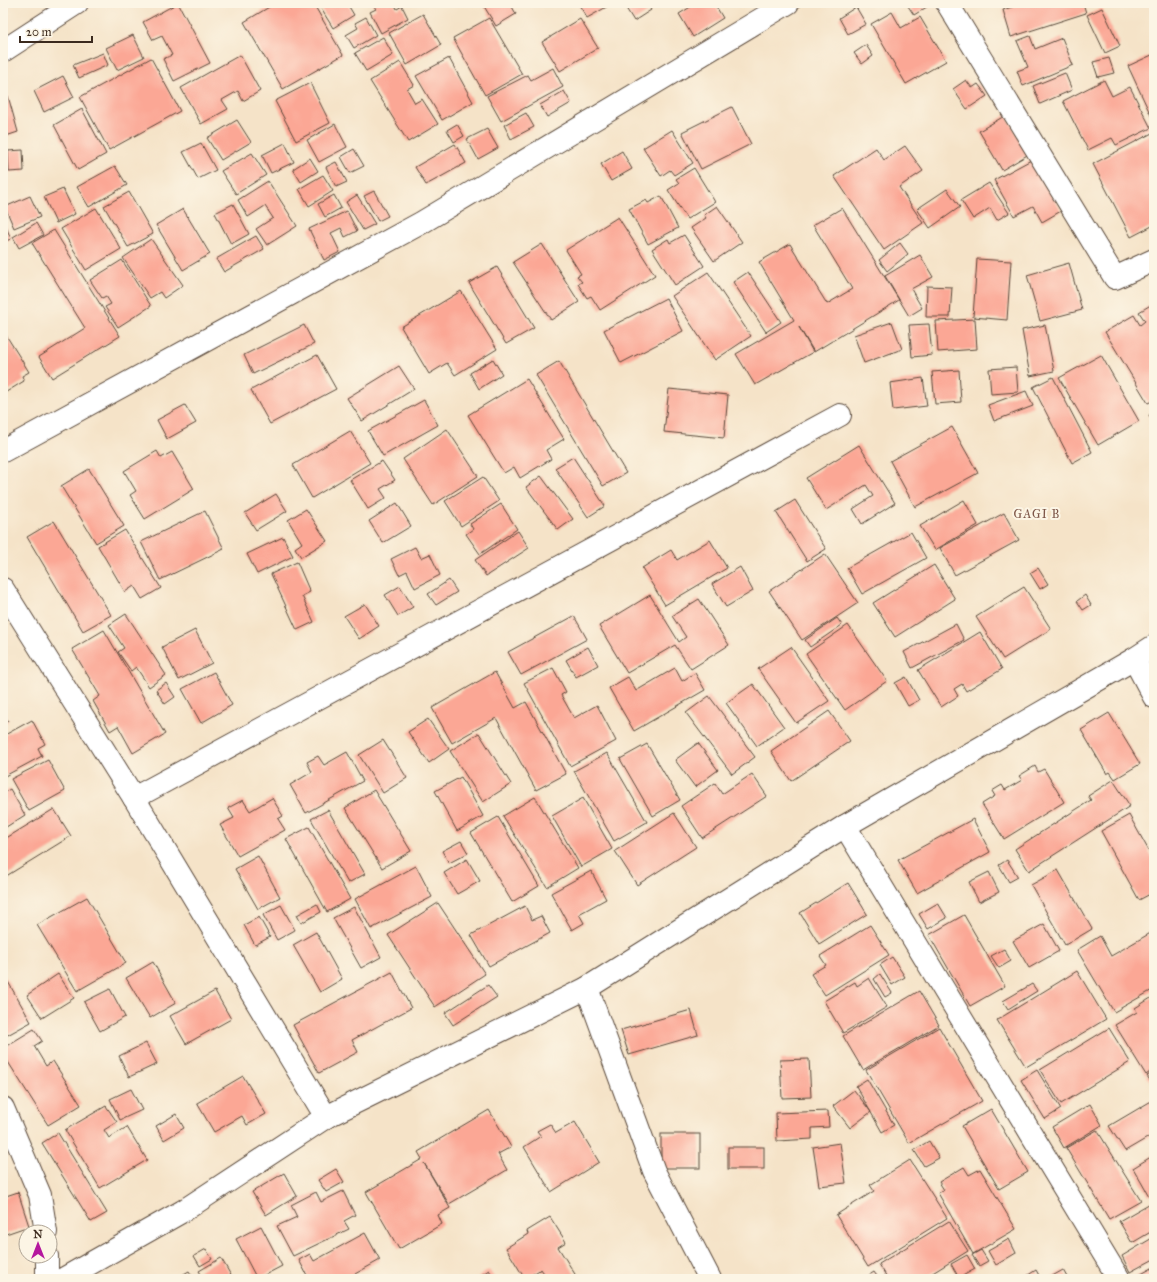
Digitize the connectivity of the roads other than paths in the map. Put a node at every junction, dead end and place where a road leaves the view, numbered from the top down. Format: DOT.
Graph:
graph roads {
  1 [pos="77,3"];
  2 [pos="788,3"];
  3 [pos="947,3"];
  4 [pos="3,52"];
  5 [pos="1154,260"];
  6 [pos="840,415"];
  7 [pos="3,451"];
  8 [pos="3,589"];
  9 [pos="1154,646"];
  10 [pos="1134,659"];
  11 [pos="1154,697"];
  12 [pos="134,798"];
  13 [pos="845,826"];
  14 [pos="587,988"];
  15 [pos="3,1108"];
  16 [pos="326,1117"];
  17 [pos="45,1224"];
  18 [pos="47,1264"];
  19 [pos="47,1279"];
  20 [pos="63,1279"];
  21 [pos="710,1279"];
  22 [pos="1119,1279"];
  1 -- 4 [label="street"];
  2 -- 7 [label="street"];
  3 -- 5 [label="street"];
  6 -- 12 [label="street"];
  8 -- 12 [label="street"];
  9 -- 10 [label="street"];
  10 -- 11 [label="street"];
  10 -- 13 [label="street"];
  12 -- 16 [label="street"];
  13 -- 14 [label="street"];
  13 -- 22 [label="street"];
  14 -- 16 [label="street"];
  14 -- 21 [label="street"];
  15 -- 17 [label="street"];
  16 -- 20 [label="street"];
  18 -- 19 [label="street"];
}
